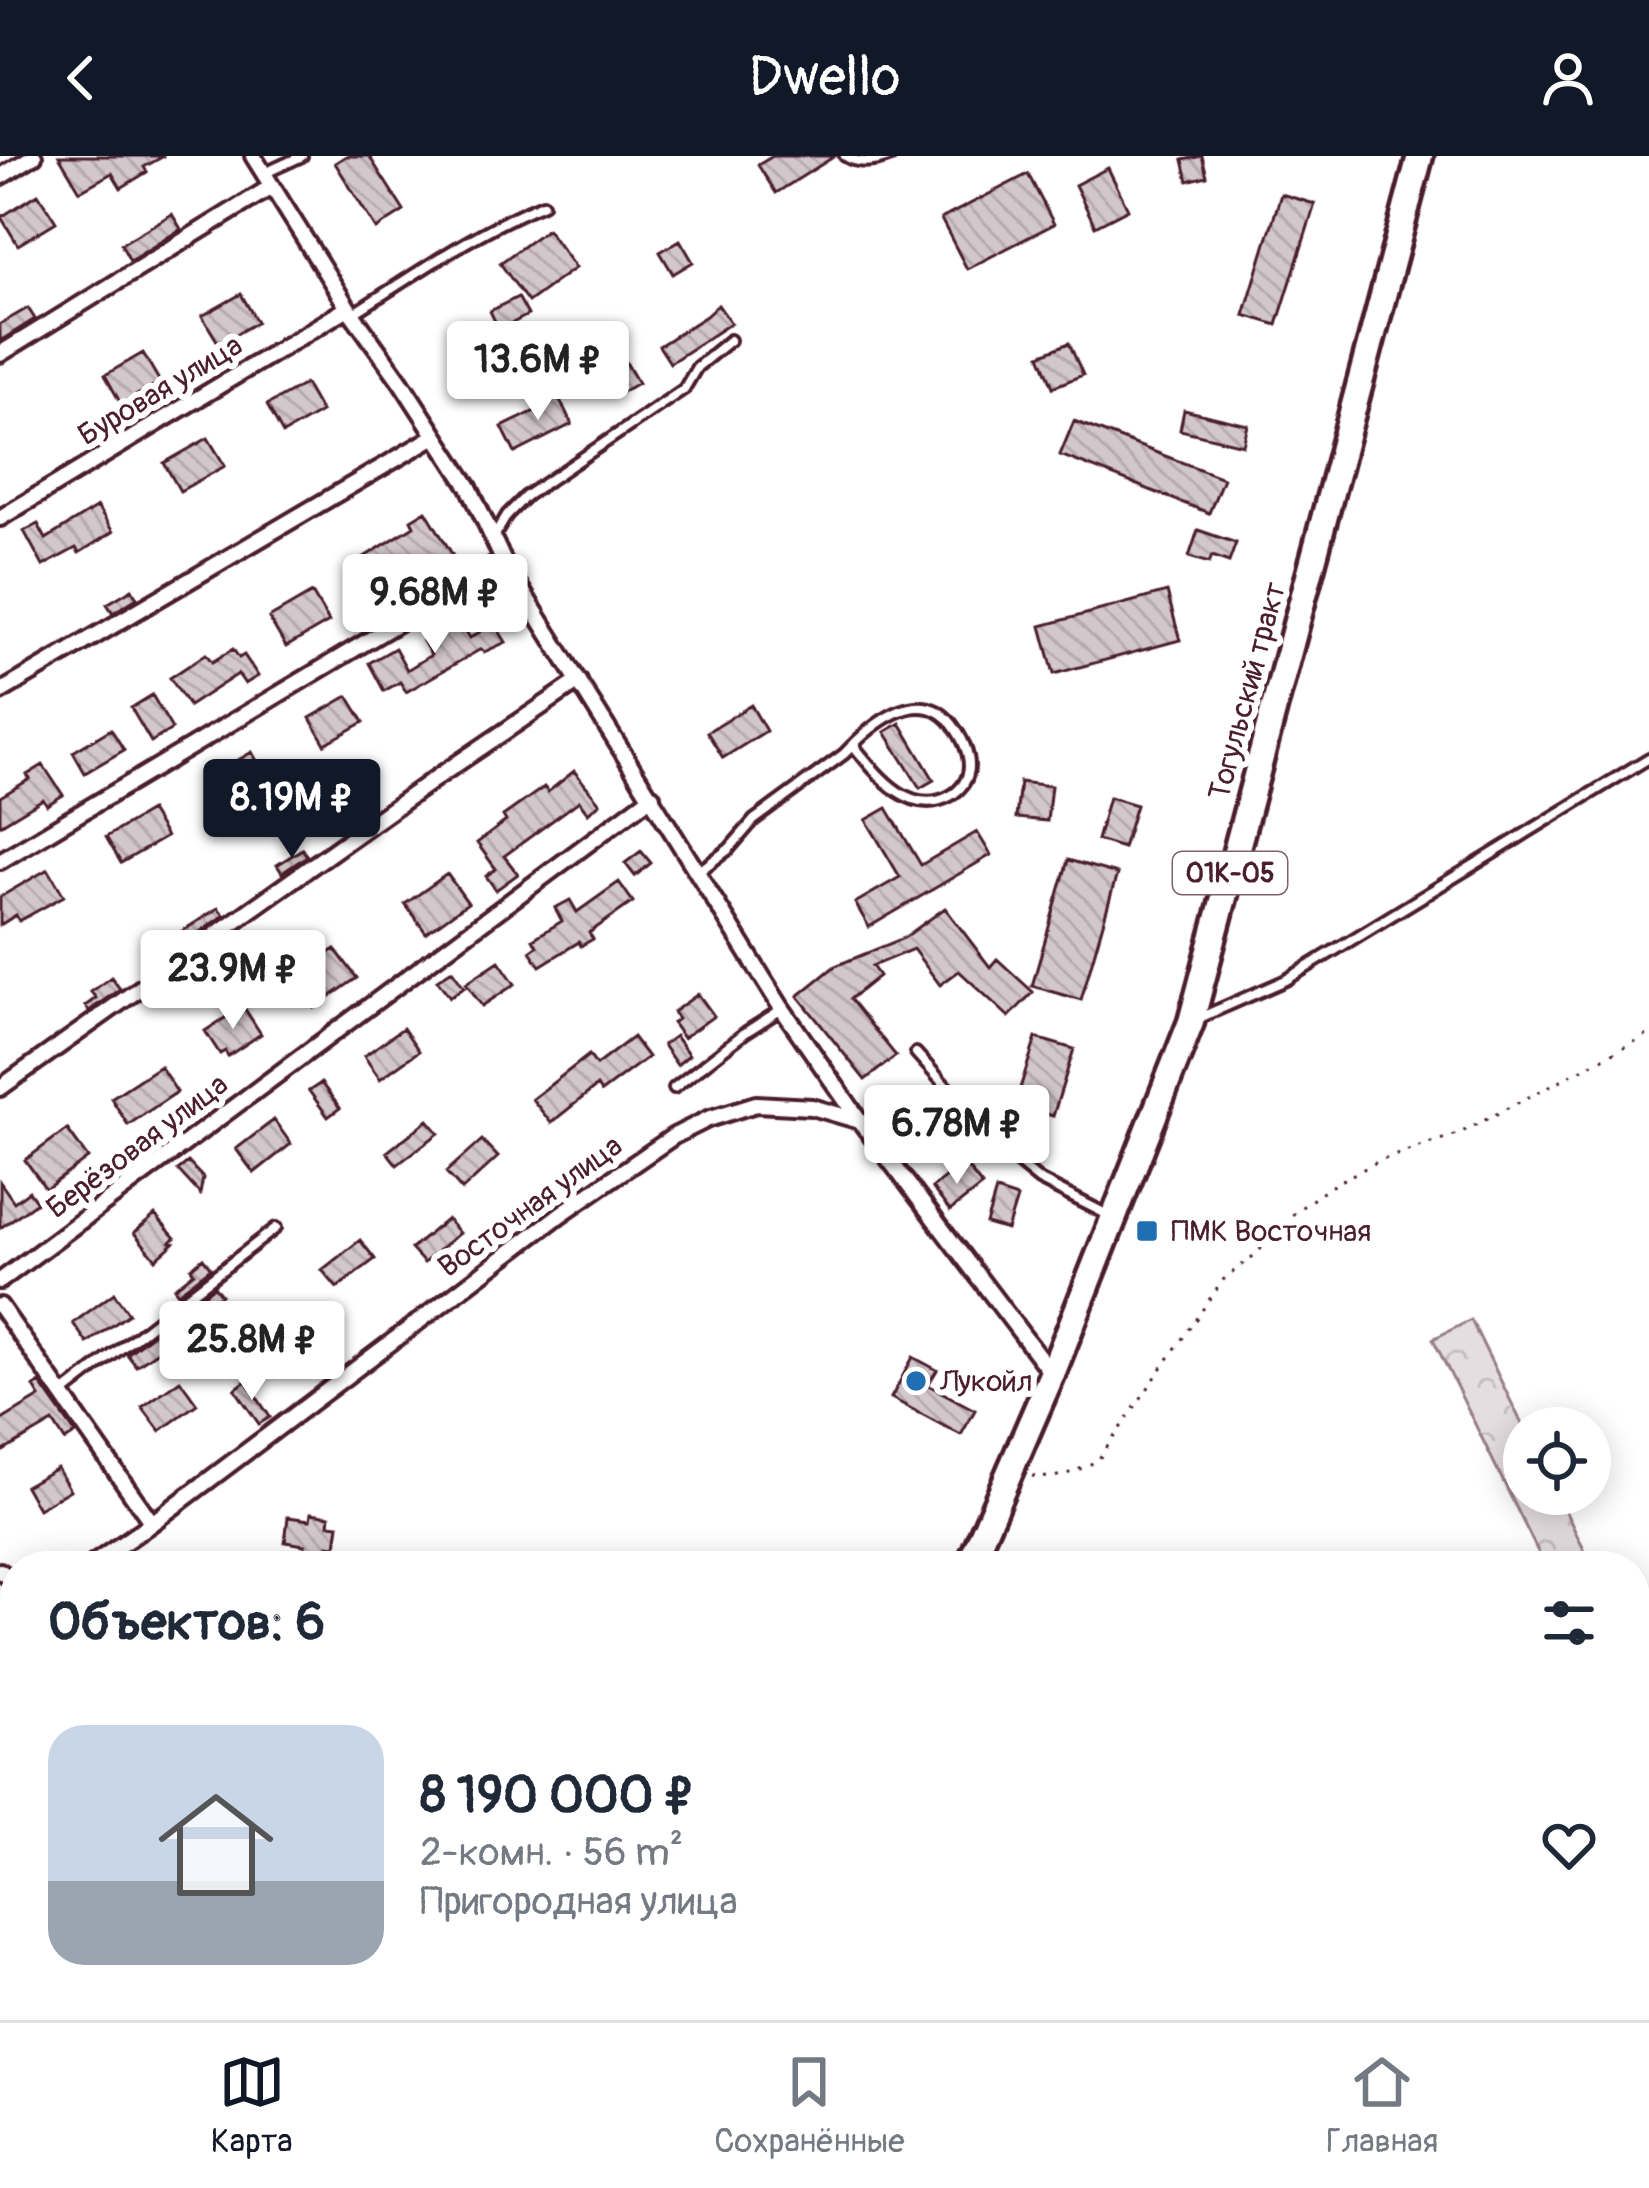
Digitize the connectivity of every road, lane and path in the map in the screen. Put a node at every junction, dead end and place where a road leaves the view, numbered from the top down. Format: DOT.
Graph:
graph roads {
  1 [pos="34,156"];
  2 [pos="253,156"];
  3 [pos="302,156"];
  4 [pos="845,156"];
  5 [pos="891,156"];
  6 [pos="1420,156"];
  7 [pos="0,177"];
  8 [pos="267,180"];
  9 [pos="543,203"];
  10 [pos="351,311"];
  11 [pos="730,340"];
  12 [pos="0,354"];
  13 [pos="435,436"];
  14 [pos="0,518"];
  15 [pos="494,538"];
  16 [pos="503,560"];
  17 [pos="578,681"];
  18 [pos="0,692"];
  19 [pos="853,745"];
  20 [pos="1649,758"];
  21 [pos="652,796"];
  22 [pos="0,861"];
  23 [pos="698,872"];
  24 [pos="782,1010"];
  25 [pos="1191,1022"];
  26 [pos="1649,1034"];
  27 [pos="916,1053"];
  28 [pos="0,1088"];
  29 [pos="674,1088"];
  30 [pos="860,1121"];
  31 [pos="1113,1218"];
  32 [pos="276,1228"];
  33 [pos="0,1281"];
  34 [pos="0,1306"];
  35 [pos="1052,1374"];
  36 [pos="62,1394"];
  37 [pos="1012,1472"];
  38 [pos="152,1523"];
  39 [pos="112,1551"];
  40 [pos="977,1551"];
  1 -- 7 [label="street"];
  2 -- 8 [label="street"];
  3 -- 8 [label="lane"];
  4 -- 5 [label="lane"];
  6 -- 25 [label="main road, Тогульский тракт / 01К-05"];
  8 -- 10 [label="street"];
  8 -- 12 [label="street"];
  9 -- 10 [label="lane"];
  10 -- 13 [label="street"];
  10 -- 14 [label="street, Буровая улица"];
  11 -- 15 [label="lane"];
  13 -- 15 [label="street"];
  13 -- 18 [label="street"];
  15 -- 16 [label="street"];
  16 -- 17 [label="street"];
  16 -- 22 [label="street"];
  17 -- 21 [label="street"];
  17 -- 28 [label="street"];
  19 -- 19 [label="lane"];
  19 -- 23 [label="lane"];
  20 -- 25 [label="lane"];
  21 -- 23 [label="street"];
  21 -- 33 [label="street, Берёзовая улица"];
  23 -- 24 [label="street"];
  24 -- 29 [label="lane"];
  24 -- 30 [label="street"];
  25 -- 31 [label="main road, Тогульский тракт / 01К-05"];
  26 -- 37 [label="path"];
  27 -- 31 [label="lane"];
  30 -- 35 [label="street"];
  30 -- 38 [label="street, Восточная улица"];
  31 -- 35 [label="main road, Тогульский тракт / 01К-05"];
  32 -- 36 [label="lane"];
  34 -- 36 [label="street"];
  35 -- 37 [label="main road, Тогульский тракт / 01К-05"];
  36 -- 38 [label="street"];
  37 -- 40 [label="main road, Тогульский тракт / 01К-05"];
  38 -- 39 [label="street, Восточная улица"];
}
